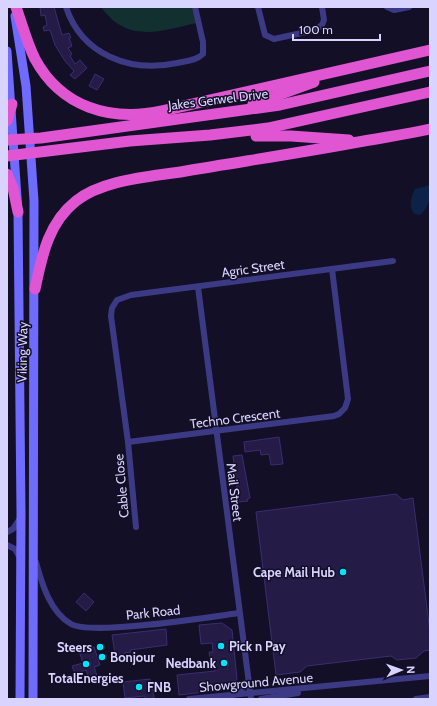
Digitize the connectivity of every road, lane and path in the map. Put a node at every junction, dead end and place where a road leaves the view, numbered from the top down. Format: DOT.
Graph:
graph roads {
  1 [pos="14,7"];
  2 [pos="66,7"];
  3 [pos="195,7"];
  4 [pos="258,7"];
  5 [pos="322,7"];
  6 [pos="387,7"];
  7 [pos="409,7"];
  8 [pos="430,50"];
  9 [pos="7,51"];
  10 [pos="358,66"];
  11 [pos="430,71"];
  12 [pos="430,92"];
  13 [pos="12,104"];
  14 [pos="234,111"];
  15 [pos="7,121"];
  16 [pos="430,129"];
  17 [pos="210,135"];
  18 [pos="31,139"];
  19 [pos="11,140"];
  20 [pos="365,141"];
  21 [pos="32,154"];
  22 [pos="11,156"];
  23 [pos="7,174"];
  24 [pos="18,212"];
  25 [pos="393,261"];
  26 [pos="332,269"];
  27 [pos="198,287"];
  28 [pos="35,289"];
  29 [pos="216,431"];
  30 [pos="128,442"];
  31 [pos="21,513"];
  32 [pos="136,527"];
  33 [pos="7,532"];
  34 [pos="7,545"];
  35 [pos="33,552"];
  36 [pos="21,565"];
  37 [pos="239,613"];
  38 [pos="430,676"];
  39 [pos="249,683"];
  40 [pos="324,687"];
  41 [pos="231,696"];
  42 [pos="250,696"];
  43 [pos="430,697"];
  44 [pos="20,699"];
  45 [pos="33,699"];
  46 [pos="189,699"];
  47 [pos="262,699"];
  48 [pos="416,699"];
  1 -- 10 [label="highway"];
  1 -- 18 [label="main road, Viking Way"];
  2 -- 3 [label="street"];
  4 -- 5 [label="street"];
  6 -- 7 [label="street"];
  8 -- 10 [label="highway"];
  9 -- 13 [label="main road, Viking Way"];
  10 -- 14 [label="highway"];
  11 -- 14 [label="highway, Jakes Gerwel Drive"];
  12 -- 17 [label="highway"];
  13 -- 15 [label="highway"];
  13 -- 19 [label="main road, Viking Way"];
  14 -- 18 [label="highway, Jakes Gerwel Drive"];
  16 -- 20 [label="highway"];
  17 -- 20 [label="highway"];
  17 -- 21 [label="highway"];
  18 -- 19 [label="highway, Jakes Gerwel Drive"];
  18 -- 21 [label="main road, Viking Way"];
  19 -- 22 [label="main road, Viking Way"];
  20 -- 28 [label="highway"];
  21 -- 22 [label="highway"];
  21 -- 28 [label="main road, Viking Way"];
  22 -- 24 [label="main road, Viking Way"];
  23 -- 24 [label="highway"];
  24 -- 31 [label="main road, Viking Way"];
  25 -- 26 [label="street, Agric Street"];
  26 -- 27 [label="street, Agric Street"];
  26 -- 29 [label="street, Techno Crescent"];
  27 -- 29 [label="street, Mail Street"];
  27 -- 30 [label="street, Agric Street"];
  28 -- 35 [label="main road, Viking Way"];
  29 -- 30 [label="street, Techno Crescent"];
  29 -- 37 [label="street, Mail Street"];
  30 -- 32 [label="street, Cable Close"];
  31 -- 33 [label="street"];
  31 -- 36 [label="main road, Viking Way"];
  34 -- 36 [label="street"];
  35 -- 37 [label="street, Park Road"];
  35 -- 45 [label="main road, Viking Way"];
  36 -- 44 [label="main road, Viking Way"];
  37 -- 39 [label="street, Mail Street"];
  38 -- 40 [label="street, Showground Avenue"];
  39 -- 41 [label="street"];
  39 -- 42 [label="street, Mail Street"];
  40 -- 42 [label="street, Showground Avenue"];
  40 -- 47 [label="street, Showground Avenue"];
  41 -- 42 [label="street, Showground Avenue"];
  41 -- 46 [label="street, Showground Avenue"];
  43 -- 48 [label="street"];
}
